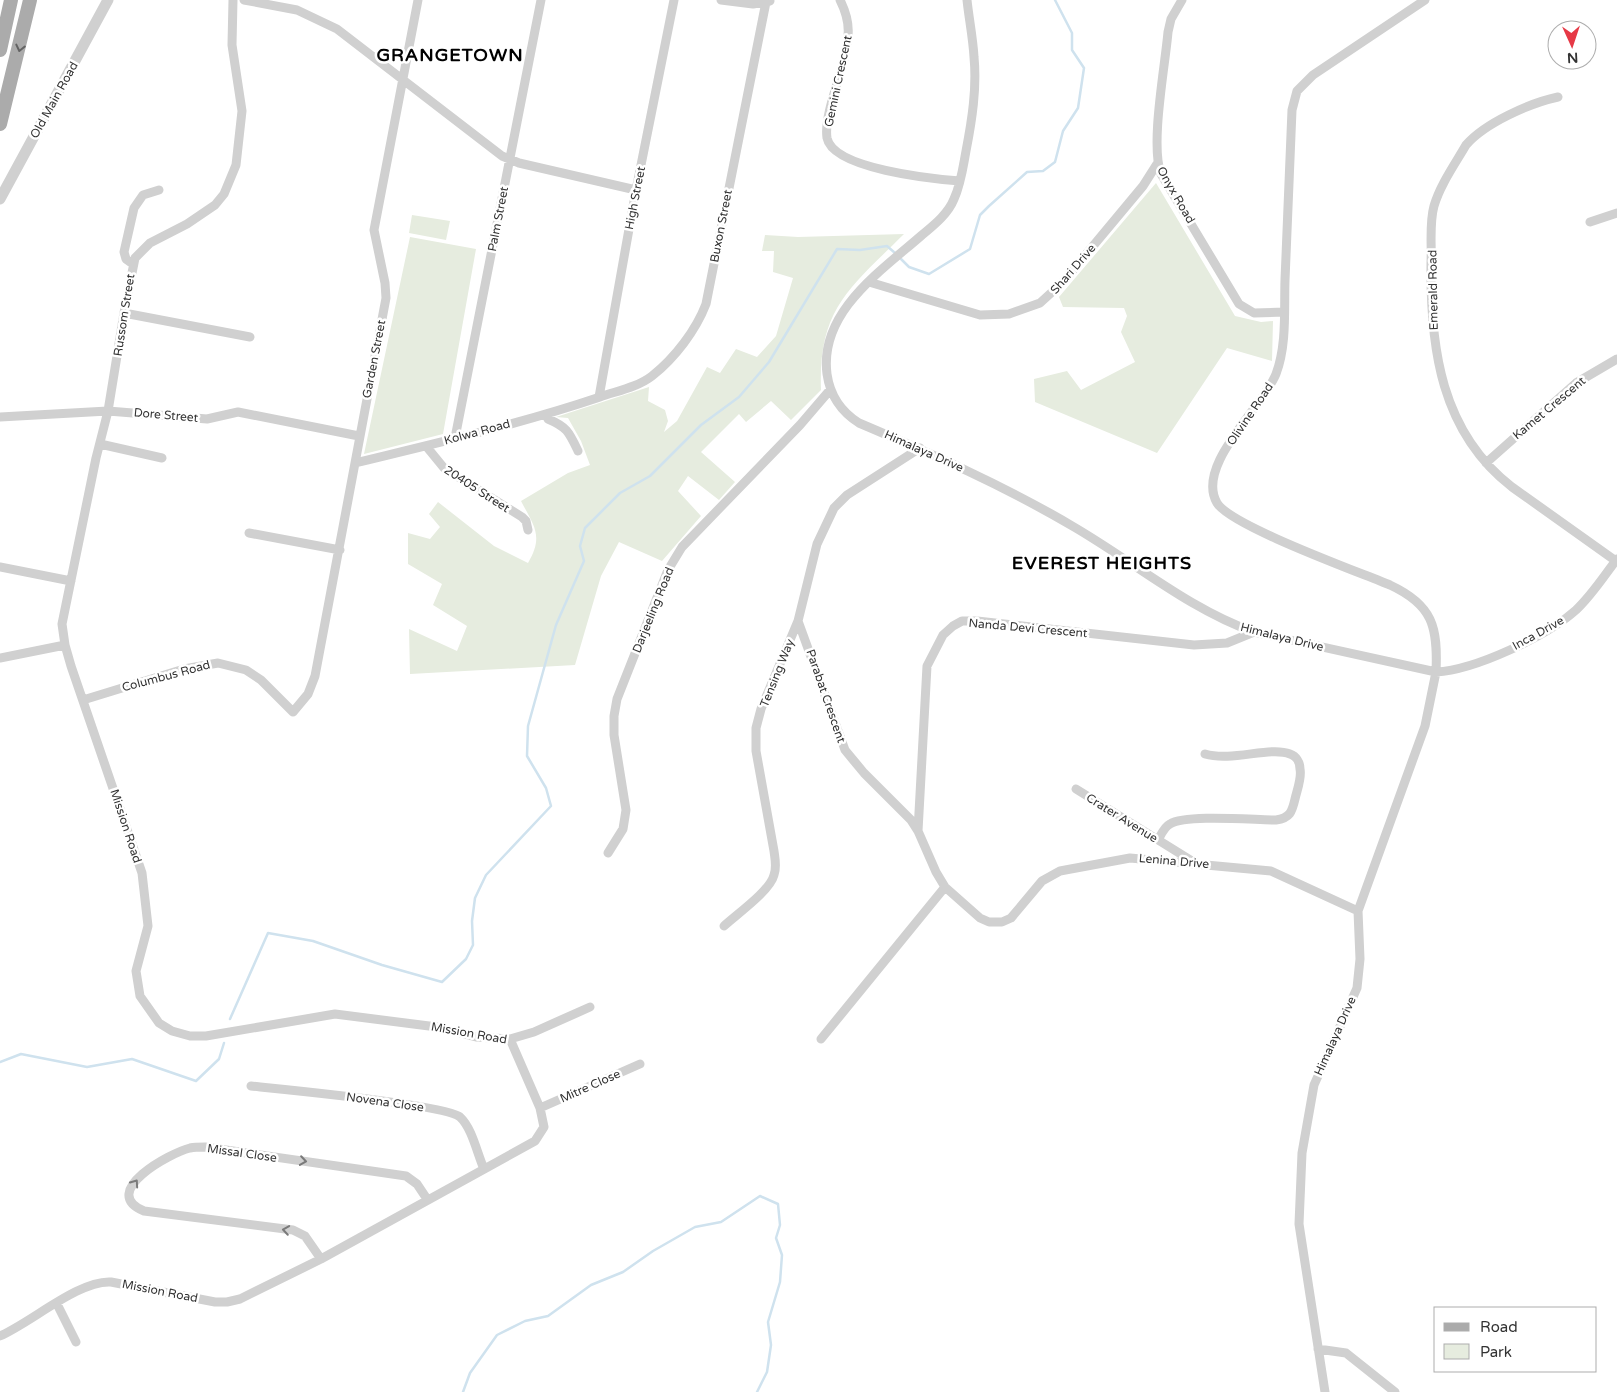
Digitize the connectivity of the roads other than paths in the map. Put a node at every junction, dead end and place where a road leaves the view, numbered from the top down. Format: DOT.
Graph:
graph roads {
  1 [pos="11,0"];
  2 [pos="30,0"];
  3 [pos="108,0"];
  4 [pos="233,0"];
  5 [pos="244,0"];
  6 [pos="418,0"];
  7 [pos="541,0"];
  8 [pos="674,0"];
  9 [pos="721,0"];
  10 [pos="840,0"];
  11 [pos="967,0"];
  12 [pos="1182,0"];
  13 [pos="1425,0"];
  14 [pos="768,1"];
  15 [pos="0,50"];
  16 [pos="403,78"];
  17 [pos="1558,97"];
  18 [pos="0,124"];
  19 [pos="510,159"];
  20 [pos="1158,164"];
  21 [pos="960,181"];
  22 [pos="159,190"];
  23 [pos="636,190"];
  24 [pos="0,199"];
  25 [pos="1617,213"];
  26 [pos="1590,222"];
  27 [pos="127,240"];
  28 [pos="144,247"];
  29 [pos="133,264"];
  30 [pos="869,282"];
  31 [pos="1284,312"];
  32 [pos="124,313"];
  33 [pos="250,337"];
  34 [pos="1617,359"];
  35 [pos="830,390"];
  36 [pos="599,397"];
  37 [pos="108,411"];
  38 [pos="546,414"];
  39 [pos="0,416"];
  40 [pos="359,436"];
  41 [pos="456,438"];
  42 [pos="100,444"];
  43 [pos="426,446"];
  44 [pos="920,448"];
  45 [pos="578,451"];
  46 [pos="162,458"];
  47 [pos="355,463"];
  48 [pos="1486,464"];
  49 [pos="528,530"];
  50 [pos="249,534"];
  51 [pos="340,550"];
  52 [pos="1616,560"];
  53 [pos="0,567"];
  54 [pos="71,581"];
  55 [pos="798,621"];
  56 [pos="1254,632"];
  57 [pos="65,646"];
  58 [pos="0,658"];
  59 [pos="1436,672"];
  60 [pos="84,700"];
  61 [pos="292,712"];
  62 [pos="1205,754"];
  63 [pos="1076,788"];
  64 [pos="918,831"];
  65 [pos="1158,840"];
  66 [pos="608,853"];
  67 [pos="1194,863"];
  68 [pos="945,887"];
  69 [pos="1358,911"];
  70 [pos="1002,922"];
  71 [pos="724,926"];
  72 [pos="590,1007"];
  73 [pos="510,1039"];
  74 [pos="821,1039"];
  75 [pos="640,1064"];
  76 [pos="252,1086"];
  77 [pos="540,1108"];
  78 [pos="484,1169"];
  79 [pos="426,1199"];
  80 [pos="321,1259"];
  81 [pos="57,1304"];
  82 [pos="0,1336"];
  83 [pos="76,1342"];
  84 [pos="1318,1349"];
  85 [pos="1325,1392"];
  86 [pos="1395,1392"];
  1 -- 15 [label="main road"];
  2 -- 18 [label="main road, one-way"];
  3 -- 24 [label="street, Old Main Road"];
  4 -- 28 [label="street, Russom Street"];
  5 -- 16 [label="street"];
  6 -- 16 [label="street, Garden Street"];
  7 -- 19 [label="street, Palm Street"];
  8 -- 23 [label="street, High Street"];
  9 -- 14 [label="street"];
  10 -- 21 [label="street, Gemini Crescent"];
  11 -- 21 [label="street, Himalaya Drive"];
  12 -- 20 [label="street, Onyx Road"];
  13 -- 31 [label="street, Olivine Road"];
  14 -- 36 [label="street, Buxon Street"];
  16 -- 19 [label="street"];
  16 -- 40 [label="street, Garden Street"];
  17 -- 48 [label="street, Emerald Road"];
  19 -- 23 [label="street"];
  19 -- 41 [label="street, Palm Street"];
  20 -- 30 [label="street, Shari Drive"];
  20 -- 31 [label="street, Onyx Road"];
  21 -- 30 [label="street, Himalaya Drive"];
  22 -- 27 [label="street"];
  23 -- 36 [label="street, High Street"];
  25 -- 26 [label="street"];
  27 -- 28 [label="street"];
  27 -- 29 [label="street"];
  28 -- 29 [label="street, Russom Street"];
  29 -- 32 [label="street, Russom Street"];
  30 -- 35 [label="street, Himalaya Drive"];
  31 -- 59 [label="street, Olivine Road"];
  32 -- 33 [label="street"];
  32 -- 37 [label="street, Russom Street"];
  34 -- 48 [label="street, Kamet Crescent"];
  35 -- 44 [label="street, Himalaya Drive"];
  35 -- 66 [label="street, Darjeeling Road"];
  36 -- 38 [label="street, Kolwa Road"];
  37 -- 39 [label="street, Dore Street"];
  37 -- 40 [label="street, Dore Street"];
  37 -- 42 [label="street, Russom Street"];
  38 -- 41 [label="street, Kolwa Road"];
  38 -- 45 [label="street"];
  40 -- 47 [label="street, Garden Street"];
  41 -- 43 [label="street, Kolwa Road"];
  42 -- 46 [label="street"];
  42 -- 54 [label="street, Russom Street"];
  43 -- 47 [label="street, Kolwa Road"];
  43 -- 49 [label="street, 20405 Street"];
  44 -- 55 [label="street, Tensing Way"];
  44 -- 56 [label="street, Himalaya Drive"];
  47 -- 51 [label="street, Garden Street"];
  48 -- 52 [label="street, Emerald Road"];
  50 -- 51 [label="street"];
  51 -- 61 [label="street, Garden Street"];
  52 -- 59 [label="street, Inca Drive"];
  53 -- 54 [label="street"];
  54 -- 57 [label="street, Russom Street"];
  55 -- 64 [label="street, Parabat Crescent"];
  55 -- 71 [label="street, Tensing Way"];
  56 -- 59 [label="street, Himalaya Drive"];
  56 -- 64 [label="street, Nanda Devi Crescent"];
  57 -- 58 [label="street"];
  57 -- 60 [label="street, Mission Road"];
  59 -- 69 [label="street, Himalaya Drive"];
  60 -- 61 [label="street, Columbus Road"];
  60 -- 73 [label="street, Mission Road"];
  62 -- 65 [label="street"];
  63 -- 65 [label="street, Crater Avenue"];
  64 -- 68 [label="street, Parabat Crescent"];
  65 -- 67 [label="street, Crater Avenue"];
  67 -- 69 [label="street, Lenina Drive"];
  67 -- 70 [label="street, Lenina Drive"];
  68 -- 70 [label="street, Parabat Crescent"];
  68 -- 74 [label="street"];
  69 -- 84 [label="street, Himalaya Drive"];
  72 -- 73 [label="street"];
  73 -- 77 [label="street, Mission Road"];
  75 -- 77 [label="street, Mitre Close"];
  76 -- 78 [label="street, Novena Close"];
  77 -- 78 [label="street, Mission Road"];
  78 -- 79 [label="street, Mission Road"];
  79 -- 80 [label="street, Mission Road"];
  80 -- 79 [label="street, Missal Close, one-way"];
  80 -- 81 [label="street, Mission Road"];
  81 -- 82 [label="street, Mission Road"];
  81 -- 83 [label="street"];
  84 -- 85 [label="street, Himalaya Drive"];
  84 -- 86 [label="street"];
}
